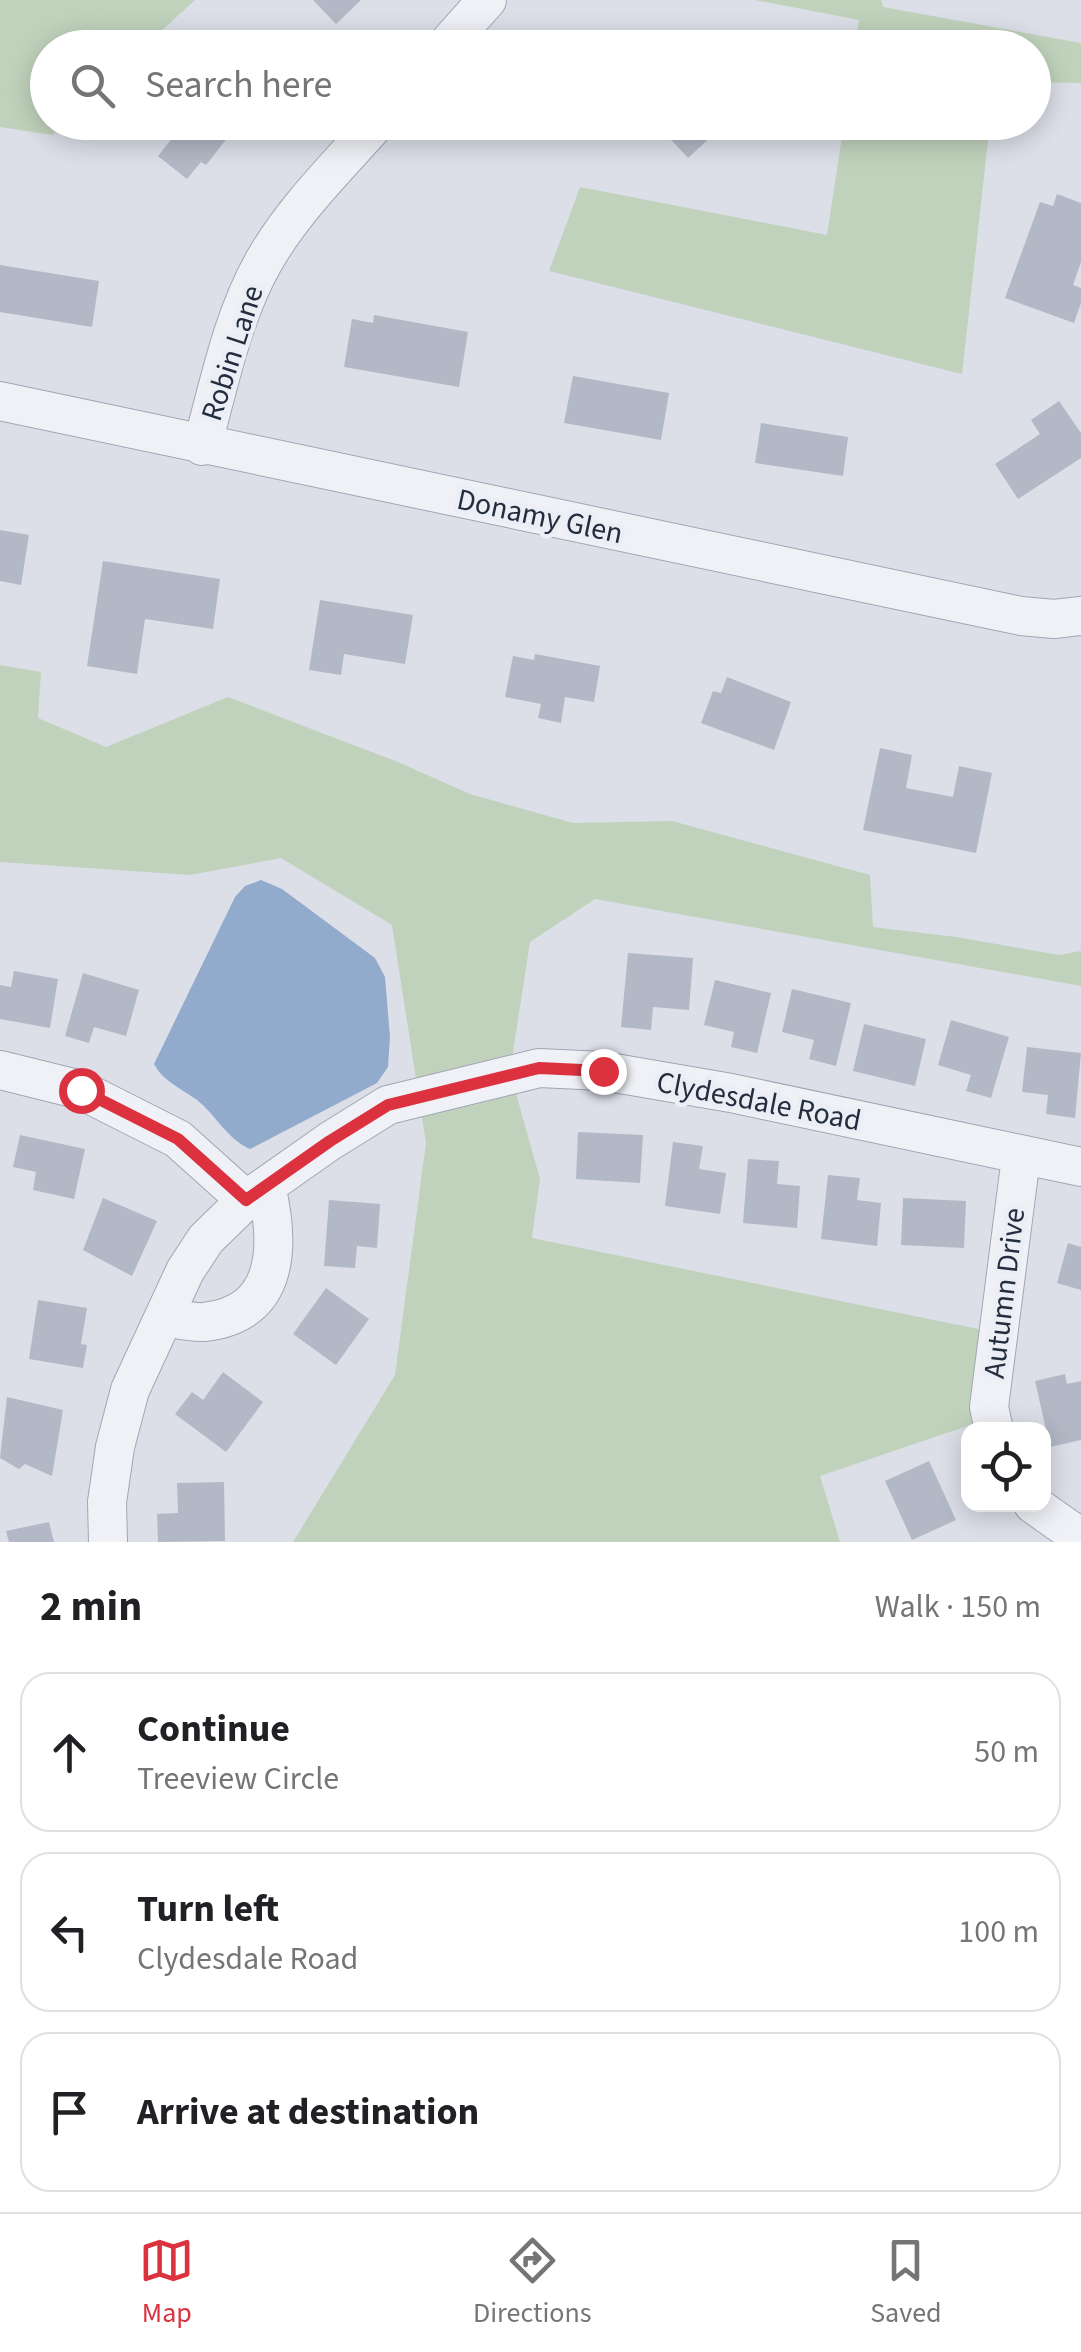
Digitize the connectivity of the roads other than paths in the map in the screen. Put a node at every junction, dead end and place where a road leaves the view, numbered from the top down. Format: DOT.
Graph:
graph roads {
  1 [pos="487,0"];
  2 [pos="460,30"];
  3 [pos="361,140"];
  4 [pos="0,400"];
  5 [pos="202,446"];
  6 [pos="1081,616"];
  7 [pos="0,1070"];
  8 [pos="1022,1157"];
  9 [pos="1081,1168"];
  10 [pos="256,1193"];
  11 [pos="165,1317"];
  12 [pos="993,1422"];
  13 [pos="1044,1512"];
  14 [pos="1081,1538"];
  15 [pos="108,1542"];
  1 -- 2 [label="street"];
  3 -- 5 [label="street, Robin Lane"];
  4 -- 5 [label="street, Donamy Glen"];
  5 -- 6 [label="street, Donamy Glen"];
  7 -- 10 [label="street"];
  8 -- 9 [label="street, Clydesdale Road"];
  8 -- 10 [label="street, Clydesdale Road"];
  8 -- 12 [label="street, Autumn Drive"];
  10 -- 11 [label="street, Clydesdale Road"];
  10 -- 11 [label="street"];
  11 -- 15 [label="street, Clydesdale Road"];
  13 -- 14 [label="street"];
}
